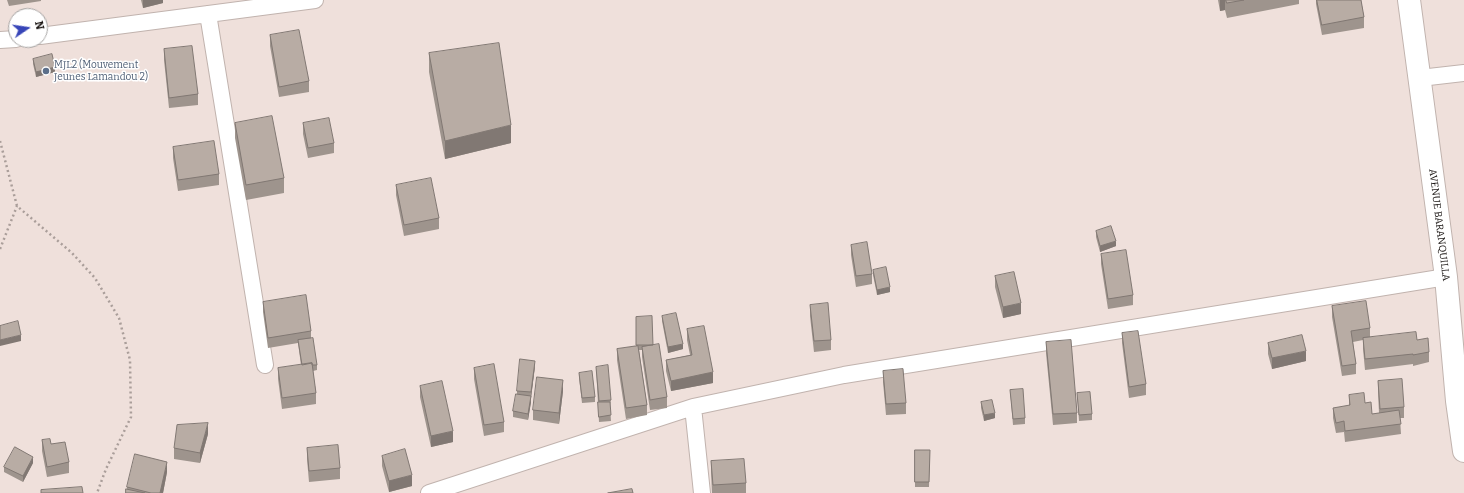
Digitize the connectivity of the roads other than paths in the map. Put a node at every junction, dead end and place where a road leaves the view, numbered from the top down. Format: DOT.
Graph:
graph roads {
  1 [pos="315,0"];
  2 [pos="1410,0"];
  3 [pos="208,14"];
  4 [pos="48,35"];
  5 [pos="1464,73"];
  6 [pos="1420,78"];
  7 [pos="1446,277"];
  8 [pos="265,365"];
  9 [pos="693,407"];
  10 [pos="1464,451"];
  11 [pos="429,493"];
  12 [pos="702,493"];
  1 -- 3 [label="street"];
  2 -- 6 [label="main road, AVENUE BARANQUILLA"];
  3 -- 4 [label="street"];
  3 -- 8 [label="street"];
  5 -- 6 [label="street"];
  6 -- 7 [label="main road, AVENUE BARANQUILLA"];
  7 -- 9 [label="street"];
  7 -- 10 [label="main road, AVENUE BARANQUILLA"];
  9 -- 11 [label="street"];
  9 -- 12 [label="street"];
}
